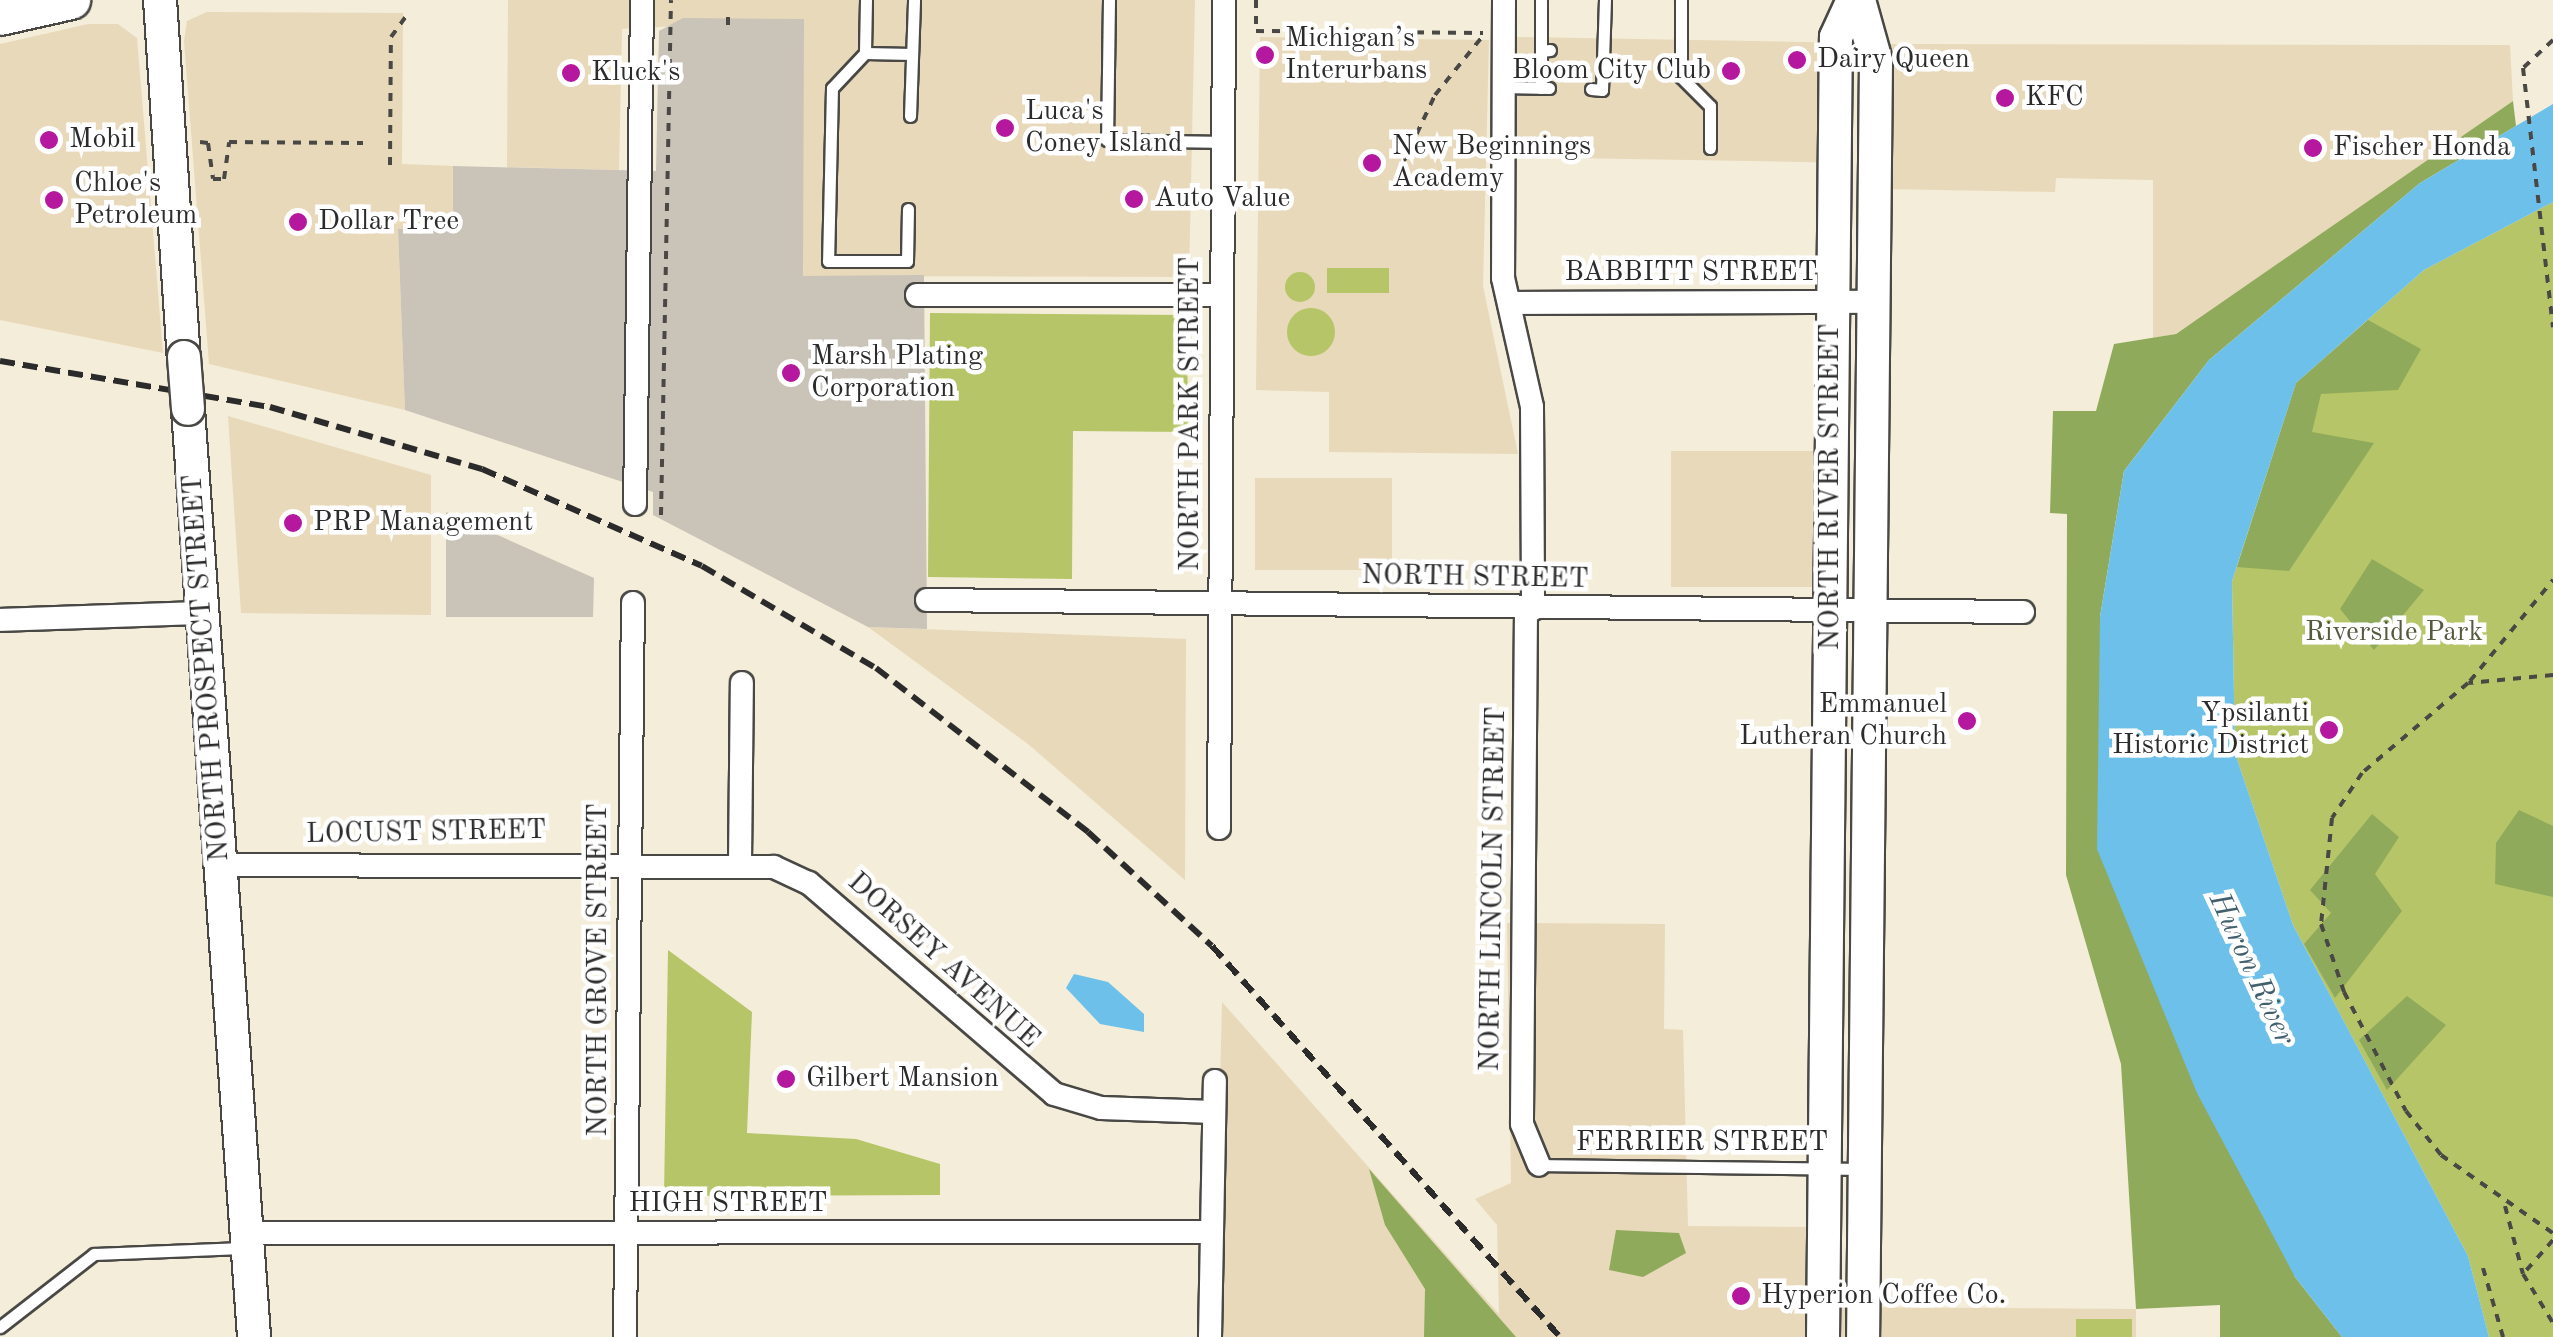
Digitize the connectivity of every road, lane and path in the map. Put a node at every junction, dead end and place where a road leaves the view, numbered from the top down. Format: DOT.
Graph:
graph roads {
  1 [pos="70,0"];
  2 [pos="160,0"];
  3 [pos="642,0"];
  4 [pos="670,0"];
  5 [pos="866,0"];
  6 [pos="914,0"];
  7 [pos="1109,0"];
  8 [pos="1224,0"];
  9 [pos="1256,0"];
  10 [pos="1504,0"];
  11 [pos="1541,0"];
  12 [pos="1605,0"];
  13 [pos="1681,0"];
  14 [pos="1856,0"];
  15 [pos="408,14"];
  16 [pos="0,16"];
  17 [pos="728,17"];
  18 [pos="728,30"];
  19 [pos="1485,33"];
  20 [pos="1493,34"];
  21 [pos="2553,40"];
  22 [pos="865,53"];
  23 [pos="912,54"];
  24 [pos="1503,87"];
  25 [pos="1590,89"];
  26 [pos="910,116"];
  27 [pos="200,142"];
  28 [pos="1222,142"];
  29 [pos="362,143"];
  30 [pos="1710,148"];
  31 [pos="1403,163"];
  32 [pos="390,165"];
  33 [pos="908,209"];
  34 [pos="1221,294"];
  35 [pos="917,295"];
  36 [pos="1832,302"];
  37 [pos="1873,302"];
  38 [pos="1510,303"];
  39 [pos="2553,327"];
  40 [pos="635,504"];
  41 [pos="661,515"];
  42 [pos="2553,580"];
  43 [pos="928,600"];
  44 [pos="632,604"];
  45 [pos="1220,605"];
  46 [pos="1530,609"];
  47 [pos="1831,610"];
  48 [pos="1871,611"];
  49 [pos="2023,612"];
  50 [pos="202,613"];
  51 [pos="0,620"];
  52 [pos="2553,675"];
  53 [pos="742,683"];
  54 [pos="2468,683"];
  55 [pos="1219,828"];
  56 [pos="630,862"];
  57 [pos="740,863"];
  58 [pos="222,865"];
  59 [pos="1847,885"];
  60 [pos="1215,1081"];
  61 [pos="1214,1112"];
  62 [pos="1539,1165"];
  63 [pos="1824,1168"];
  64 [pos="1864,1169"];
  65 [pos="2505,1206"];
  66 [pos="1211,1232"];
  67 [pos="2553,1233"];
  68 [pos="627,1235"];
  69 [pos="247,1240"];
  70 [pos="2553,1240"];
  71 [pos="2482,1268"];
  72 [pos="2524,1274"];
  73 [pos="2553,1323"];
  74 [pos="0,1327"];
  75 [pos="254,1337"];
  76 [pos="625,1337"];
  77 [pos="1210,1337"];
  78 [pos="1823,1337"];
  79 [pos="1863,1337"];
  80 [pos="2504,1337"];
  1 -- 16 [label="main road"];
  2 -- 50 [label="street, NORTH PROSPECT STREET, bridge"];
  3 -- 40 [label="street"];
  4 -- 41 [label="path"];
  5 -- 22 [label="lane"];
  6 -- 23 [label="lane"];
  7 -- 28 [label="lane"];
  8 -- 28 [label="street, NORTH PARK STREET"];
  9 -- 19 [label="path"];
  10 -- 24 [label="street, NORTH LINCOLN STREET"];
  11 -- 24 [label="lane"];
  12 -- 25 [label="lane"];
  13 -- 30 [label="lane"];
  14 -- 36 [label="street, NORTH RIVER STREET"];
  14 -- 37 [label="street, NORTH RIVER STREET"];
  15 -- 32 [label="path"];
  17 -- 18 [label="path"];
  19 -- 20 [label="path"];
  19 -- 31 [label="path"];
  21 -- 39 [label="path"];
  22 -- 23 [label="lane"];
  22 -- 33 [label="lane"];
  23 -- 26 [label="lane"];
  24 -- 38 [label="street, NORTH LINCOLN STREET"];
  27 -- 29 [label="path"];
  28 -- 34 [label="street, NORTH PARK STREET"];
  34 -- 35 [label="street"];
  34 -- 45 [label="street, NORTH PARK STREET"];
  36 -- 37 [label="street, BABBITT STREET"];
  36 -- 38 [label="street, BABBITT STREET"];
  36 -- 47 [label="street, NORTH RIVER STREET"];
  37 -- 48 [label="street, NORTH RIVER STREET"];
  38 -- 46 [label="street, NORTH LINCOLN STREET"];
  42 -- 54 [label="path"];
  43 -- 45 [label="street, NORTH STREET"];
  44 -- 56 [label="street, NORTH GROVE STREET"];
  45 -- 46 [label="street, NORTH STREET"];
  45 -- 55 [label="street, NORTH PARK STREET"];
  46 -- 47 [label="street, NORTH STREET"];
  46 -- 62 [label="street, NORTH LINCOLN STREET"];
  47 -- 48 [label="street, NORTH STREET"];
  47 -- 59 [label="street, NORTH RIVER STREET"];
  48 -- 49 [label="street, NORTH STREET"];
  48 -- 59 [label="street, NORTH RIVER STREET"];
  50 -- 51 [label="street"];
  50 -- 58 [label="street, NORTH PROSPECT STREET"];
  52 -- 54 [label="path"];
  53 -- 57 [label="street"];
  54 -- 65 [label="path"];
  56 -- 57 [label="street, DORSEY AVENUE"];
  56 -- 58 [label="street, LOCUST STREET"];
  56 -- 68 [label="street, NORTH GROVE STREET"];
  57 -- 61 [label="street, DORSEY AVENUE"];
  58 -- 69 [label="street, NORTH PROSPECT STREET"];
  59 -- 63 [label="street, NORTH RIVER STREET"];
  59 -- 64 [label="street, NORTH RIVER STREET"];
  60 -- 61 [label="street"];
  61 -- 66 [label="street"];
  62 -- 63 [label="lane, FERRIER STREET"];
  63 -- 64 [label="lane, FERRIER STREET"];
  63 -- 78 [label="street, NORTH RIVER STREET"];
  64 -- 79 [label="street, NORTH RIVER STREET"];
  65 -- 67 [label="path"];
  65 -- 72 [label="path"];
  66 -- 68 [label="street, HIGH STREET"];
  66 -- 77 [label="street"];
  68 -- 69 [label="street, HIGH STREET"];
  68 -- 76 [label="street, NORTH GROVE STREET"];
  69 -- 74 [label="lane"];
  69 -- 75 [label="street, NORTH PROSPECT STREET"];
  70 -- 72 [label="path"];
  71 -- 80 [label="path"];
  72 -- 73 [label="path"];
}
